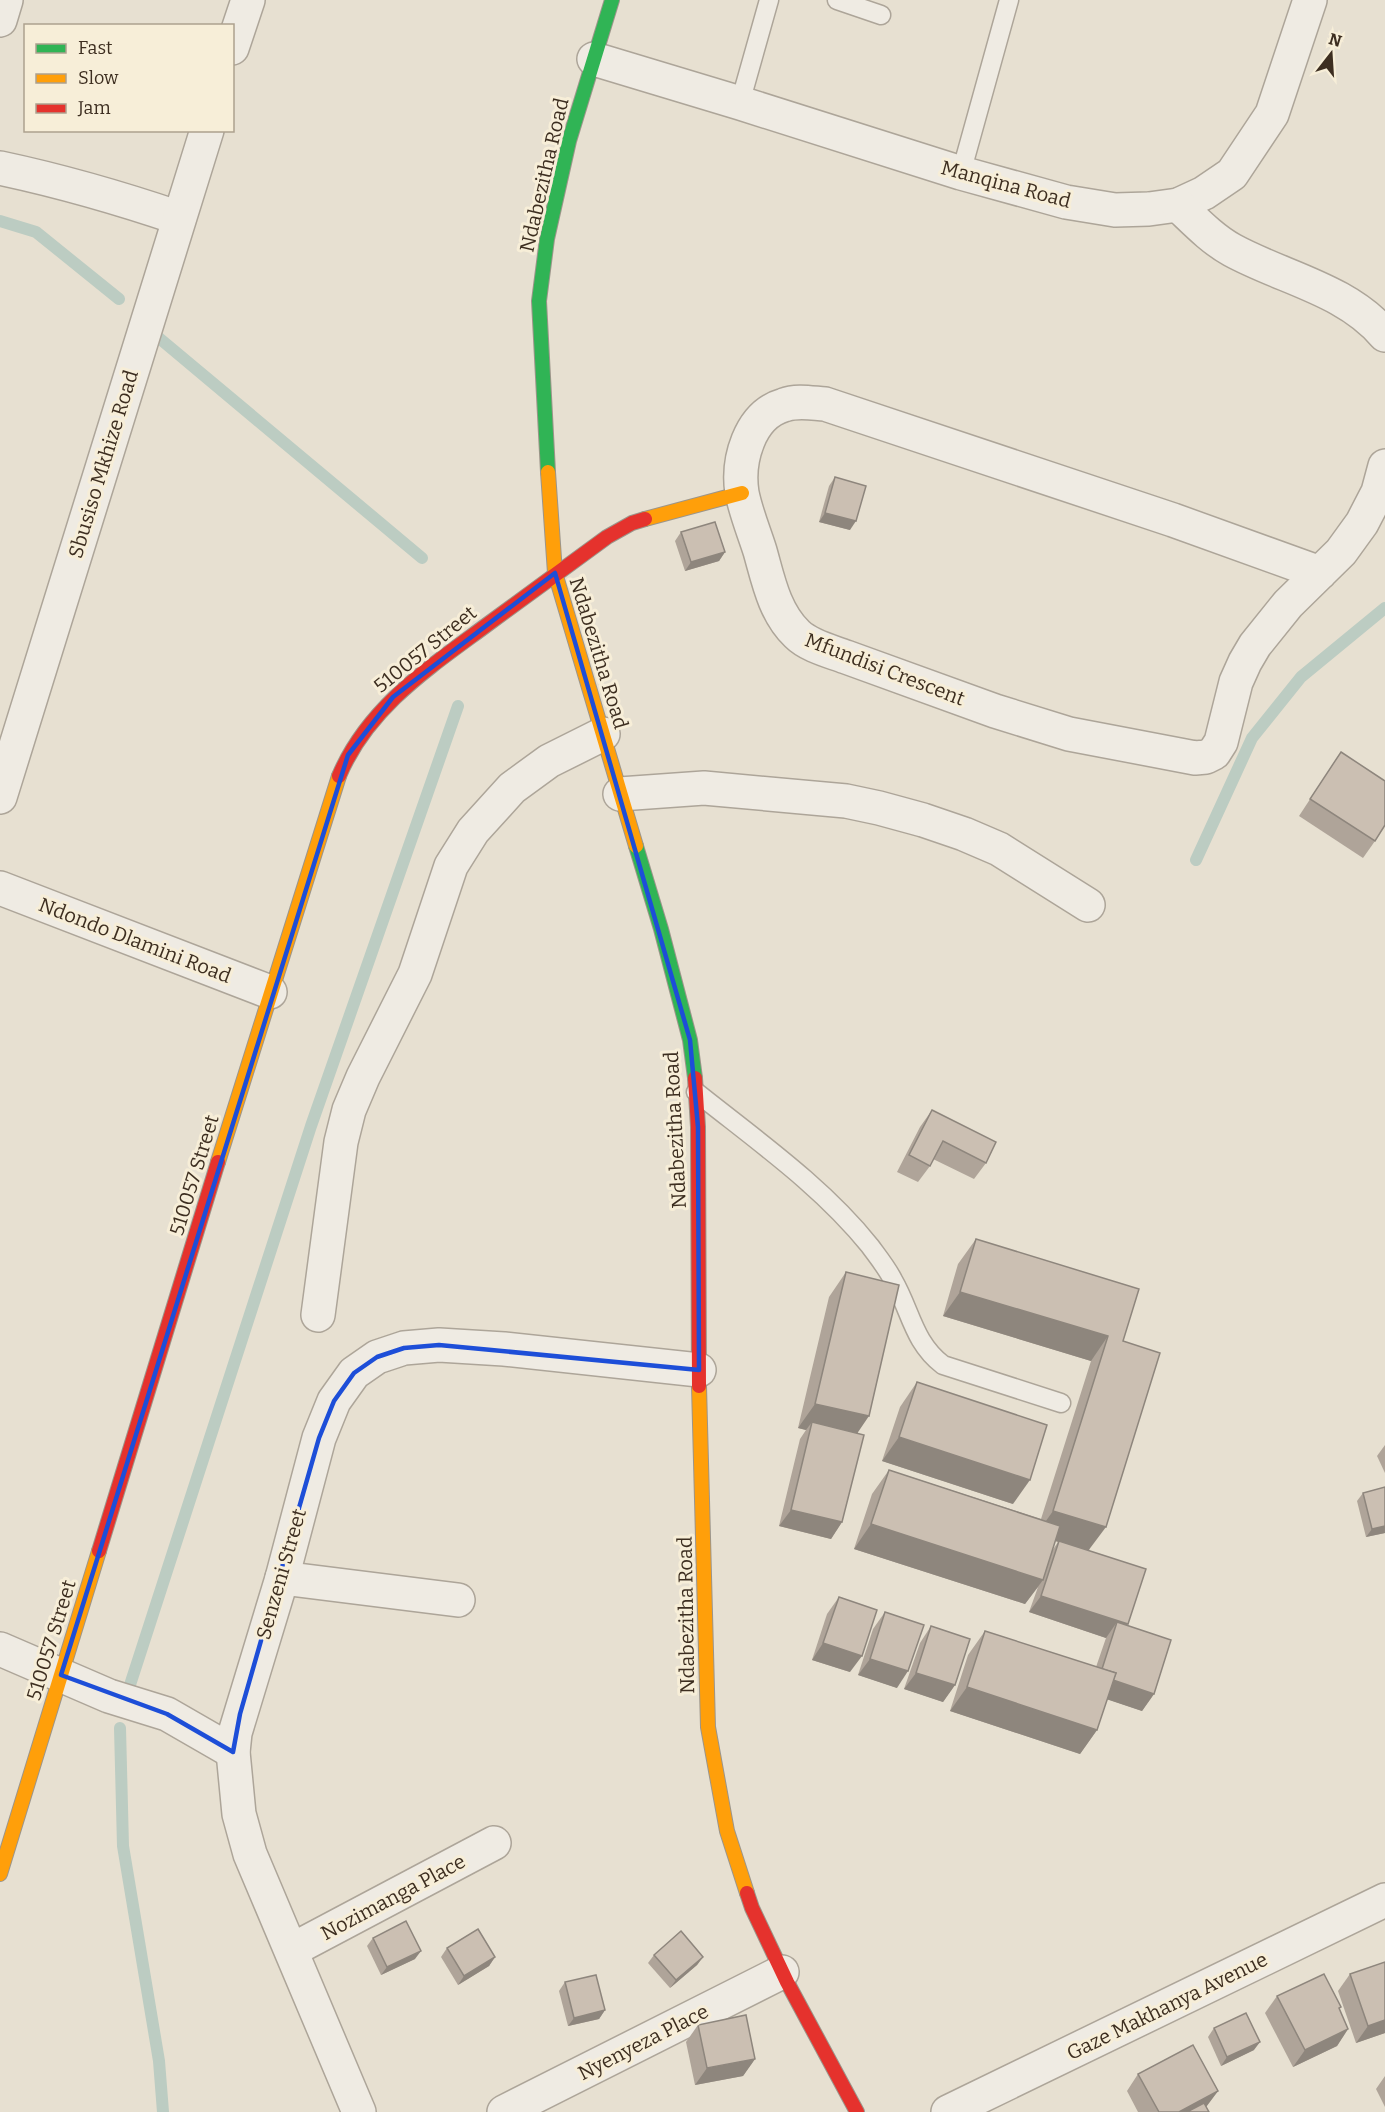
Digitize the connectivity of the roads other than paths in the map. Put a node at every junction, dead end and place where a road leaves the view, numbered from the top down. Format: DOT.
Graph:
graph roads {
  1 [pos="6,0"];
  2 [pos="248,0"];
  3 [pos="612,0"];
  4 [pos="769,0"];
  5 [pos="837,0"];
  6 [pos="1009,0"];
  7 [pos="1311,0"];
  8 [pos="881,15"];
  9 [pos="0,20"];
  10 [pos="234,42"];
  11 [pos="594,59"];
  12 [pos="740,103"];
  13 [pos="206,132"];
  14 [pos="0,168"];
  15 [pos="961,173"];
  16 [pos="1178,205"];
  17 [pos="179,218"];
  18 [pos="1385,335"];
  19 [pos="1385,466"];
  20 [pos="742,493"];
  21 [pos="555,573"];
  22 [pos="1320,573"];
  23 [pos="603,734"];
  24 [pos="620,794"];
  25 [pos="0,797"];
  26 [pos="0,888"];
  27 [pos="1088,905"];
  28 [pos="270,993"];
  29 [pos="696,1092"];
  30 [pos="318,1315"];
  31 [pos="699,1370"];
  32 [pos="1061,1403"];
  33 [pos="282,1578"];
  34 [pos="458,1600"];
  35 [pos="0,1649"];
  36 [pos="61,1675"];
  37 [pos="233,1752"];
  38 [pos="495,1843"];
  39 [pos="0,1874"];
  40 [pos="1385,1900"];
  41 [pos="292,1950"];
  42 [pos="782,1972"];
  43 [pos="359,2112"];
  44 [pos="504,2112"];
  45 [pos="857,2112"];
  46 [pos="948,2112"];
  1 -- 9 [label="street"];
  2 -- 10 [label="street"];
  3 -- 11 [label="street, Ndabezitha Road"];
  4 -- 12 [label="lane"];
  5 -- 8 [label="lane"];
  6 -- 15 [label="lane"];
  7 -- 16 [label="street, Manqina Road"];
  11 -- 12 [label="street, Manqina Road"];
  11 -- 21 [label="street, Ndabezitha Road"];
  12 -- 15 [label="street, Manqina Road"];
  13 -- 17 [label="street, Sbusiso Mkhize Road"];
  14 -- 17 [label="street"];
  15 -- 16 [label="street, Manqina Road"];
  16 -- 18 [label="street"];
  17 -- 25 [label="street, Sbusiso Mkhize Road"];
  19 -- 22 [label="street, Mfundisi Crescent"];
  20 -- 21 [label="street, 510057 Street"];
  20 -- 22 [label="street, Mfundisi Crescent"];
  20 -- 22 [label="street, Mfundisi Crescent"];
  21 -- 23 [label="street, Ndabezitha Road"];
  21 -- 28 [label="street, 510057 Street"];
  23 -- 24 [label="street, Ndabezitha Road"];
  23 -- 30 [label="street"];
  24 -- 27 [label="street"];
  24 -- 29 [label="street, Ndabezitha Road"];
  26 -- 28 [label="street, Ndondo Dlamini Road"];
  28 -- 36 [label="street, 510057 Street"];
  29 -- 31 [label="street, Ndabezitha Road"];
  29 -- 32 [label="lane"];
  31 -- 33 [label="street, Senzeni Street"];
  31 -- 42 [label="street, Ndabezitha Road"];
  33 -- 34 [label="street"];
  33 -- 37 [label="street, Senzeni Street"];
  35 -- 36 [label="street"];
  36 -- 37 [label="street"];
  36 -- 39 [label="street, 510057 Street"];
  37 -- 41 [label="street, Senzeni Street"];
  38 -- 41 [label="street, Nozimanga Place"];
  40 -- 46 [label="street, Gaze Makhanya Avenue"];
  41 -- 43 [label="street, Senzeni Street"];
  42 -- 44 [label="street, Nyenyeza Place"];
  42 -- 45 [label="street, Ndabezitha Road"];
}
